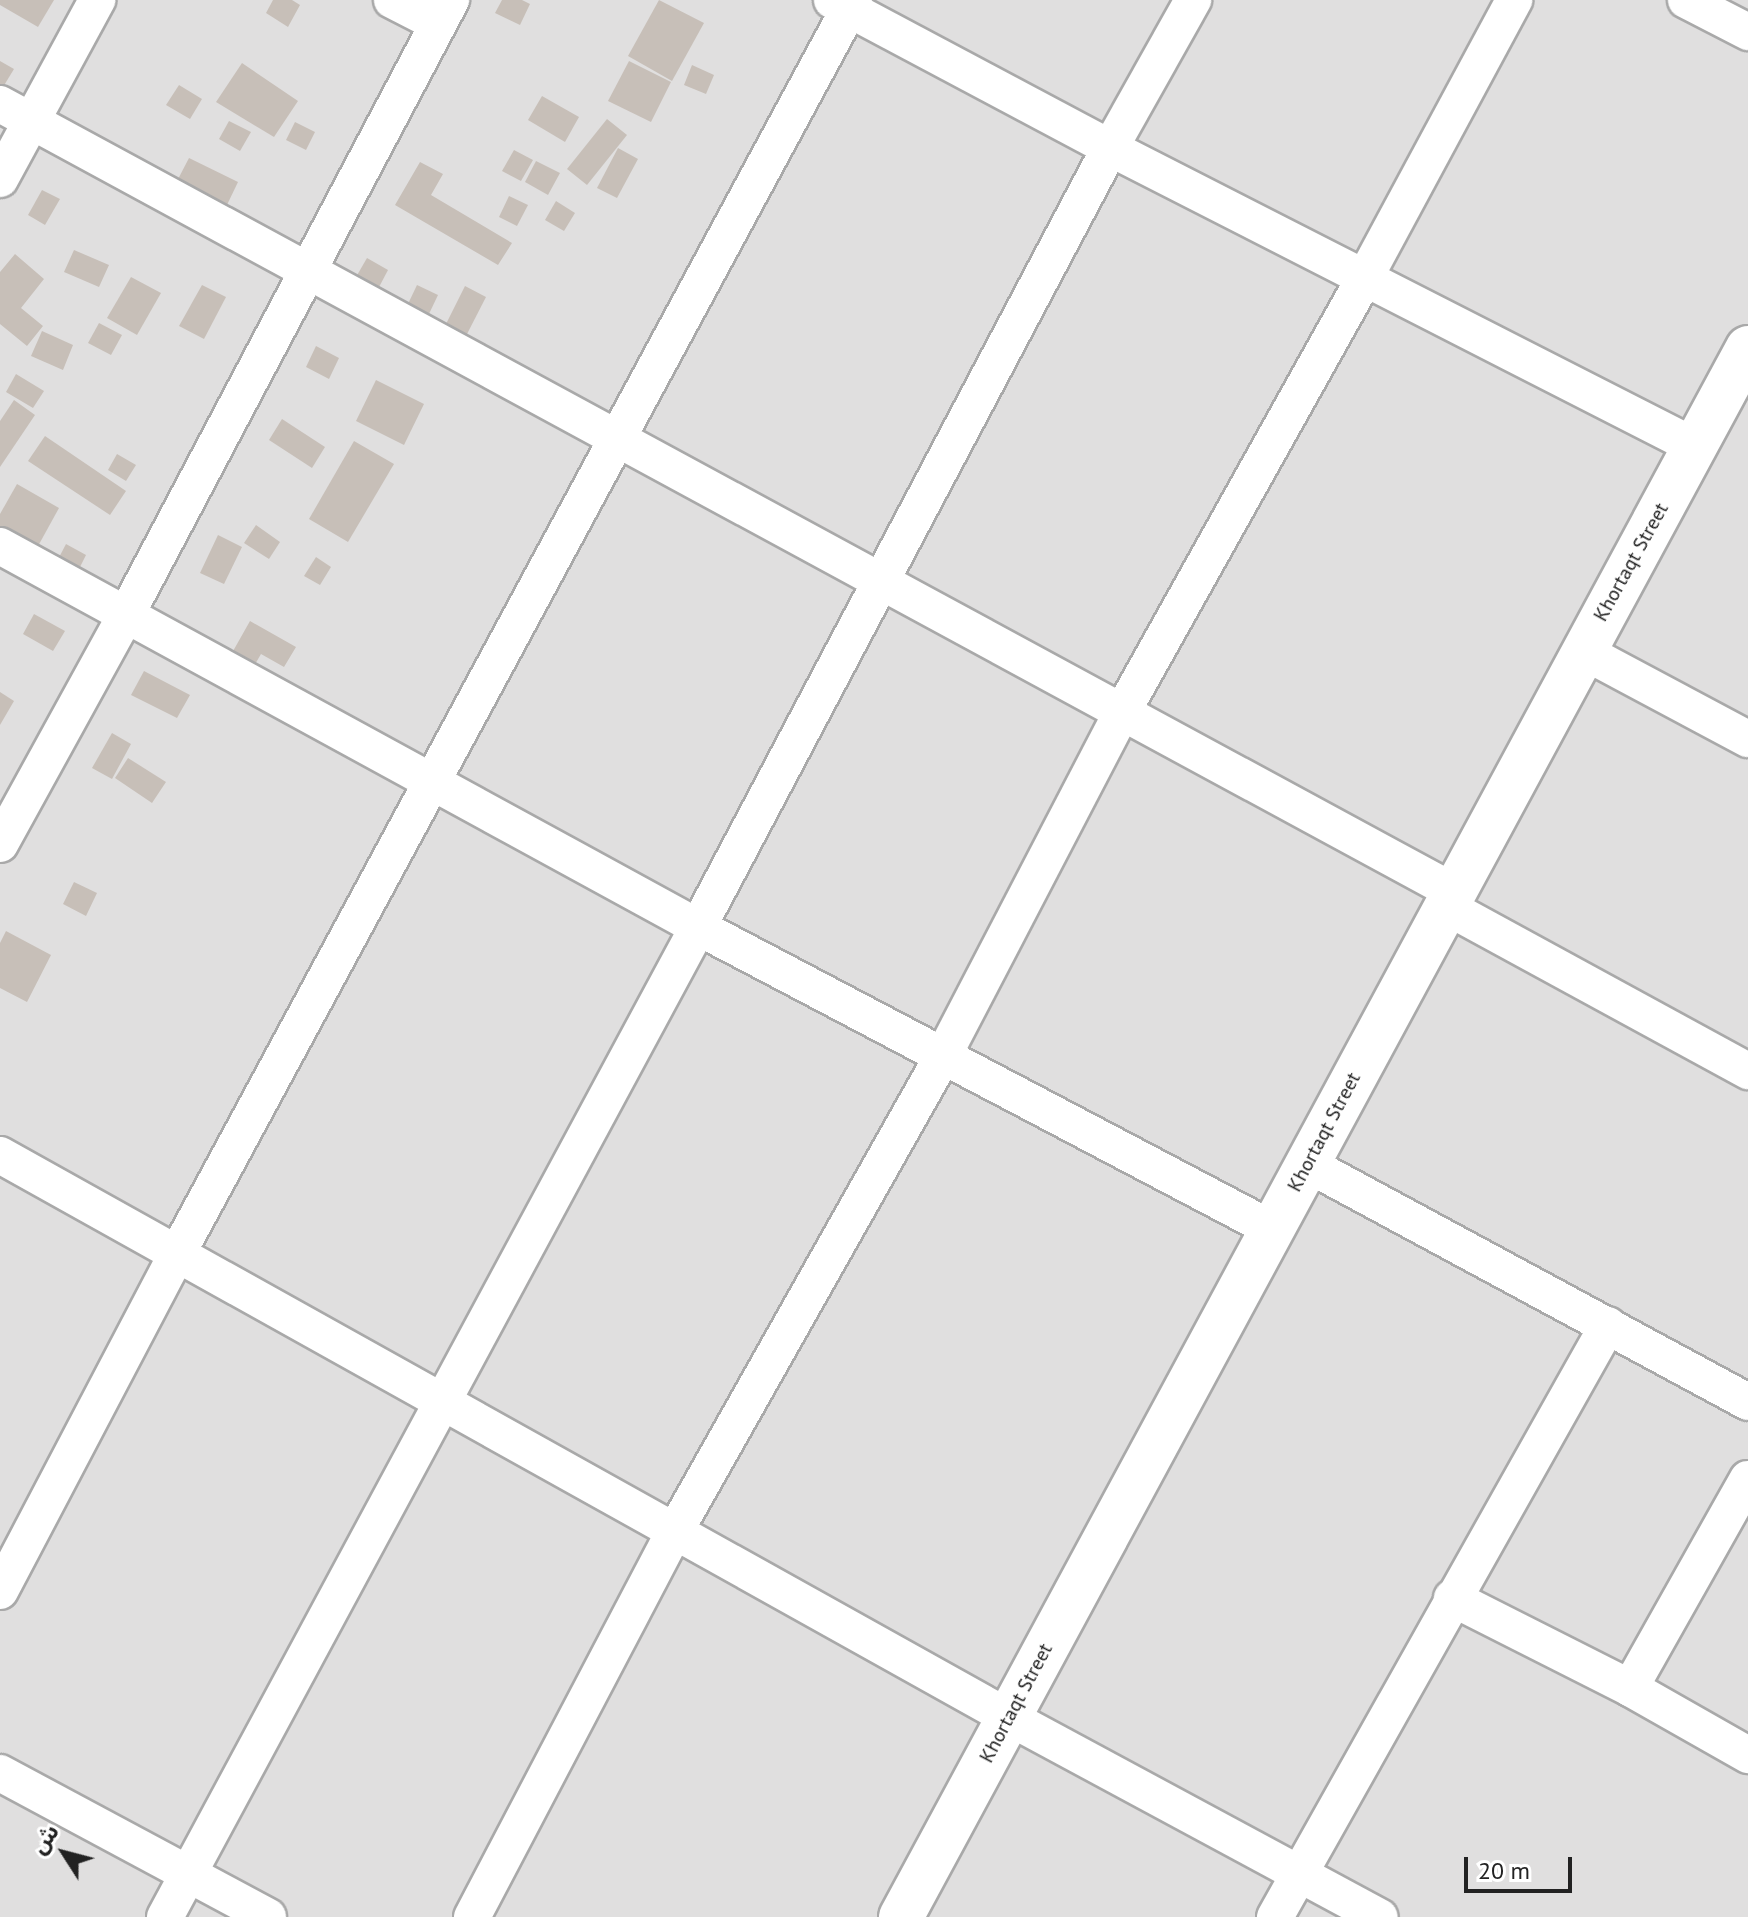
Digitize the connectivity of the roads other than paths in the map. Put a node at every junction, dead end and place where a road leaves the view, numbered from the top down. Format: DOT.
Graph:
graph roads {
  1 [pos="97,0"];
  2 [pos="392,0"];
  3 [pos="1193,0"];
  4 [pos="1514,0"];
  5 [pos="1686,0"];
  6 [pos="845,3"];
  7 [pos="444,11"];
  8 [pos="1748,32"];
  9 [pos="0,104"];
  10 [pos="32,121"];
  11 [pos="1110,148"];
  12 [pos="0,179"];
  13 [pos="309,273"];
  14 [pos="1364,279"];
  15 [pos="1748,348"];
  16 [pos="1738,392"];
  17 [pos="616,439"];
  18 [pos="1694,446"];
  19 [pos="0,546"];
  20 [pos="880,582"];
  21 [pos="126,615"];
  22 [pos="1583,651"];
  23 [pos="1121,714"];
  24 [pos="1748,739"];
  25 [pos="433,780"];
  26 [pos="0,844"];
  27 [pos="1451,900"];
  28 [pos="698,927"];
  29 [pos="943,1056"];
  30 [pos="1748,1071"];
  31 [pos="0,1155"];
  32 [pos="1307,1164"];
  33 [pos="1272,1229"];
  34 [pos="177,1254"];
  35 [pos="1608,1325"];
  36 [pos="441,1401"];
  37 [pos="1748,1402"];
  38 [pos="1748,1479"];
  39 [pos="675,1531"];
  40 [pos="0,1591"];
  41 [pos="1452,1598"];
  42 [pos="1630,1688"];
  43 [pos="1008,1717"];
  44 [pos="1748,1755"];
  45 [pos="0,1773"];
  46 [pos="1299,1874"];
  47 [pos="188,1875"];
  48 [pos="165,1917"];
  49 [pos="268,1917"];
  50 [pos="472,1917"];
  51 [pos="901,1917"];
  52 [pos="1275,1917"];
  53 [pos="1380,1917"];
  1 -- 10 [label="street"];
  2 -- 7 [label="street"];
  3 -- 11 [label="street"];
  4 -- 14 [label="street"];
  5 -- 8 [label="street"];
  6 -- 11 [label="street"];
  6 -- 17 [label="street"];
  7 -- 13 [label="street"];
  9 -- 10 [label="street"];
  10 -- 12 [label="street"];
  10 -- 13 [label="street"];
  11 -- 14 [label="street"];
  11 -- 20 [label="street"];
  13 -- 17 [label="street"];
  13 -- 21 [label="street"];
  14 -- 18 [label="street"];
  14 -- 23 [label="street"];
  15 -- 16 [label="street, Khortaqt Street"];
  16 -- 18 [label="street, Khortaqt Street"];
  17 -- 20 [label="street"];
  17 -- 25 [label="street"];
  18 -- 22 [label="street, Khortaqt Street"];
  19 -- 21 [label="street"];
  20 -- 23 [label="street"];
  20 -- 28 [label="street"];
  21 -- 25 [label="street"];
  21 -- 26 [label="street"];
  22 -- 24 [label="street"];
  22 -- 27 [label="street, Khortaqt Street"];
  23 -- 27 [label="street"];
  23 -- 29 [label="street"];
  25 -- 28 [label="street"];
  25 -- 34 [label="street"];
  27 -- 30 [label="street"];
  27 -- 32 [label="street, Khortaqt Street"];
  28 -- 29 [label="street"];
  28 -- 36 [label="street"];
  29 -- 33 [label="street"];
  29 -- 39 [label="street"];
  31 -- 34 [label="street"];
  32 -- 33 [label="street, Khortaqt Street"];
  32 -- 35 [label="street"];
  33 -- 43 [label="street, Khortaqt Street"];
  34 -- 36 [label="street"];
  34 -- 40 [label="street"];
  35 -- 37 [label="street"];
  35 -- 41 [label="street"];
  36 -- 39 [label="street"];
  36 -- 47 [label="street"];
  38 -- 42 [label="street"];
  39 -- 43 [label="street"];
  39 -- 50 [label="street"];
  41 -- 42 [label="street"];
  41 -- 46 [label="street"];
  42 -- 44 [label="street"];
  43 -- 46 [label="street"];
  43 -- 51 [label="street, Khortaqt Street"];
  45 -- 47 [label="street"];
  46 -- 52 [label="street"];
  46 -- 53 [label="street"];
  47 -- 48 [label="street"];
  47 -- 49 [label="street"];
}
